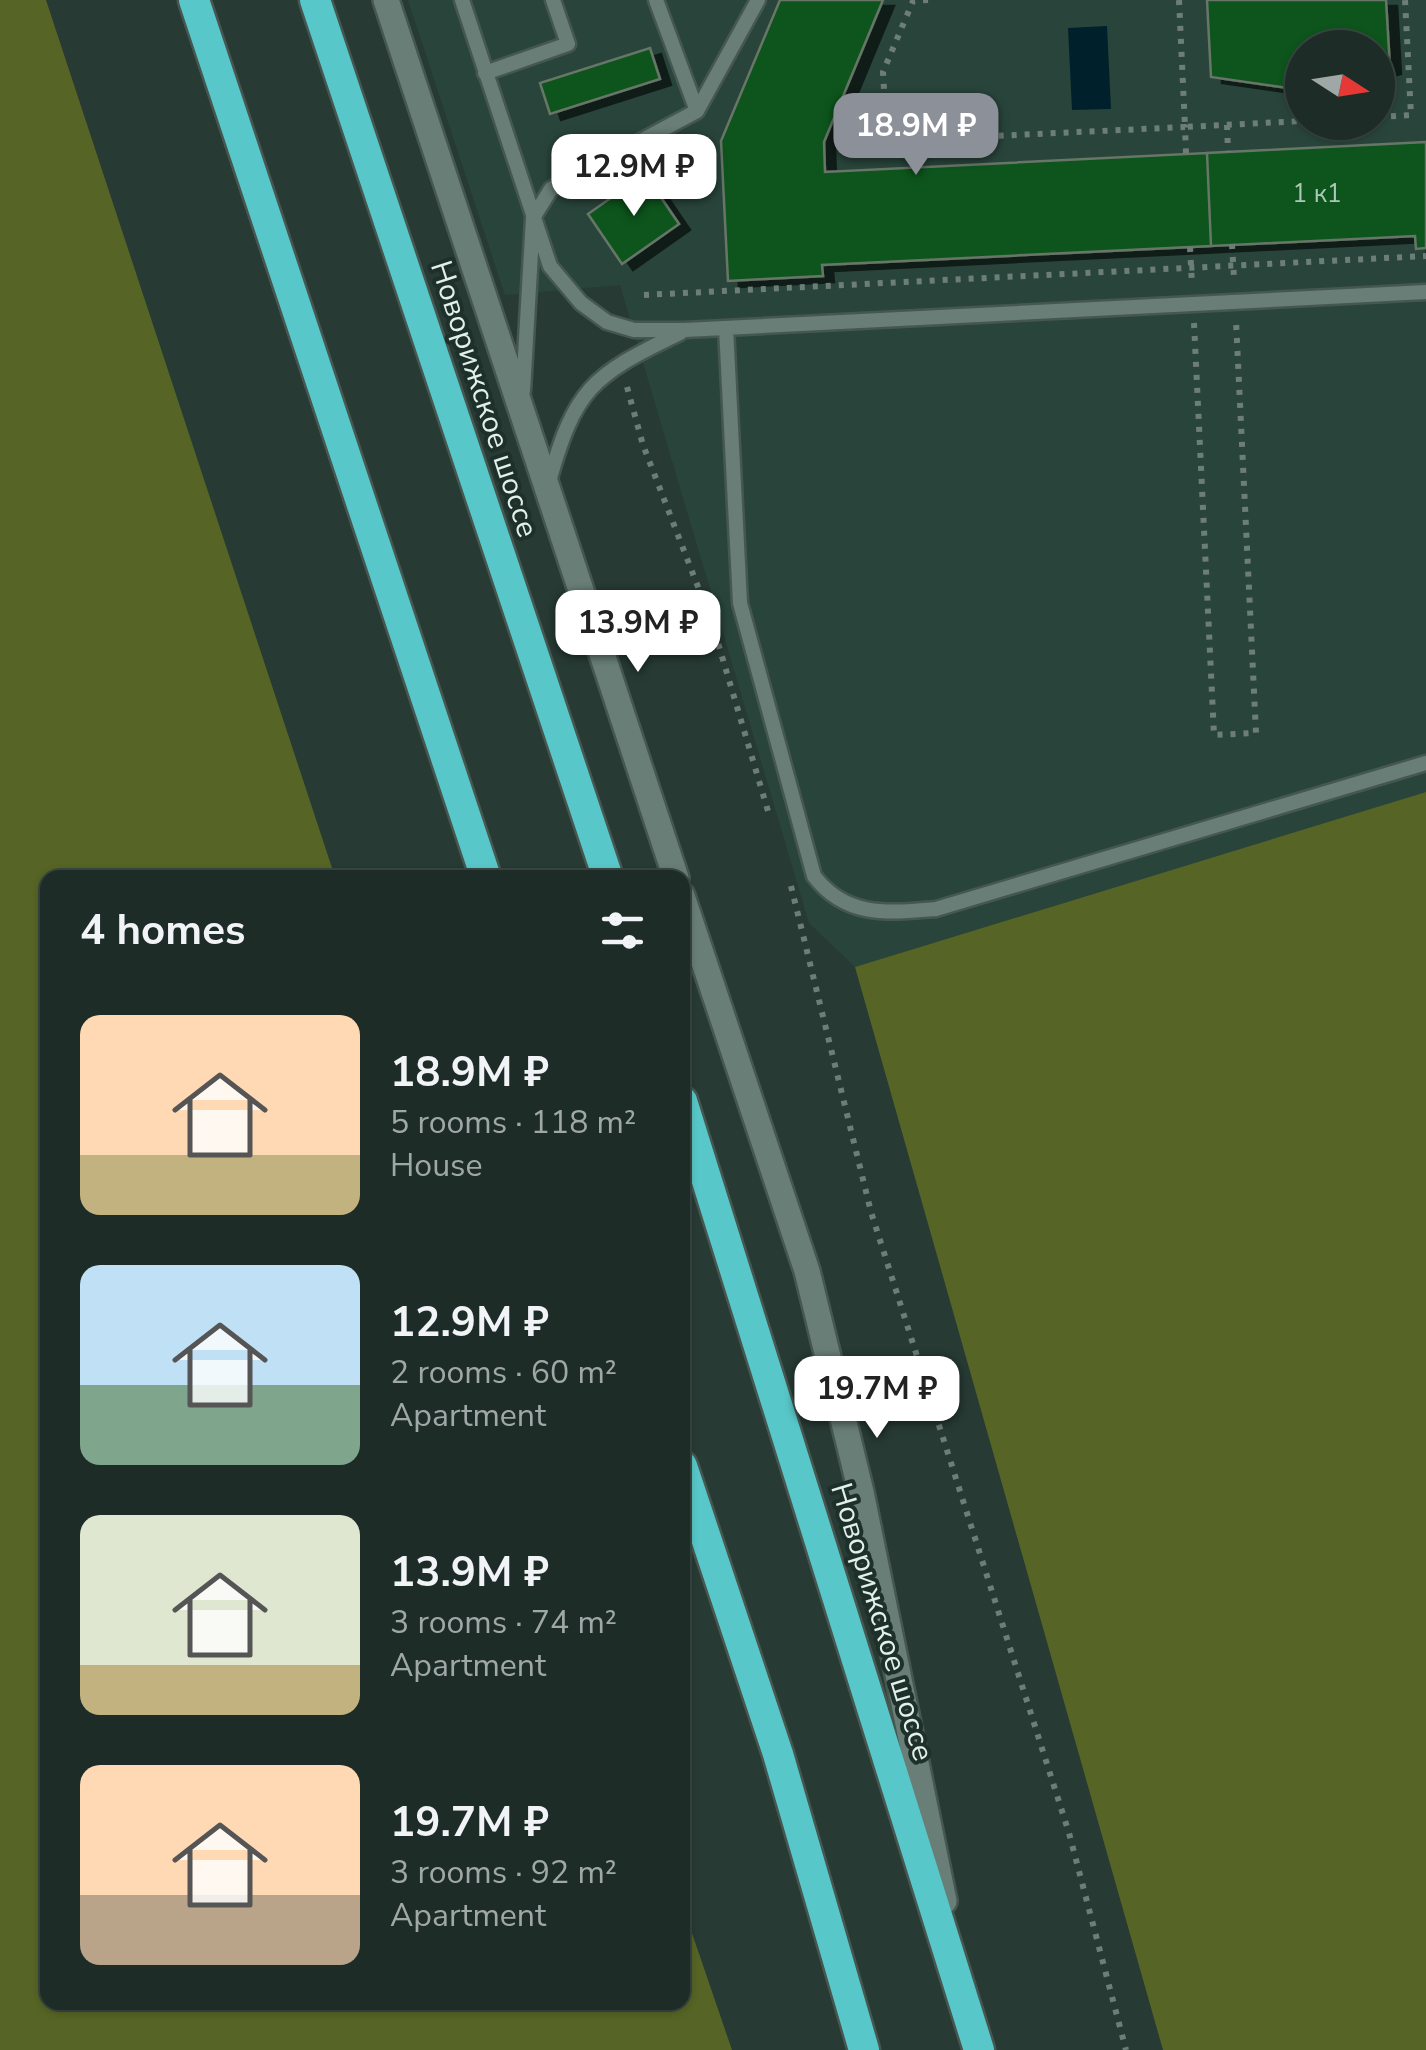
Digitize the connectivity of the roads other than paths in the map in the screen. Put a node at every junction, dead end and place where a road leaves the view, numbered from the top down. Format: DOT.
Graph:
graph roads {
  1 [pos="194,0"];
  2 [pos="315,0"];
  3 [pos="386,0"];
  4 [pos="462,0"];
  5 [pos="553,0"];
  6 [pos="656,0"];
  7 [pos="758,0"];
  8 [pos="485,73"];
  9 [pos="697,111"];
  10 [pos="533,218"];
  11 [pos="1426,292"];
  12 [pos="726,328"];
  13 [pos="685,330"];
  14 [pos="521,414"];
  15 [pos="547,490"];
  16 [pos="1426,763"];
  17 [pos="483,870"];
  18 [pos="605,870"];
  19 [pos="673,870"];
  20 [pos="690,920"];
  21 [pos="690,1127"];
  22 [pos="690,1490"];
  23 [pos="967,2013"];
  24 [pos="864,2050"];
  25 [pos="979,2050"];
  1 -- 17 [label="highway"];
  2 -- 18 [label="highway, Новорижское шоссе"];
  3 -- 14 [label="street"];
  4 -- 8 [label="lane"];
  5 -- 8 [label="lane"];
  6 -- 9 [label="lane"];
  7 -- 9 [label="lane"];
  8 -- 10 [label="lane"];
  9 -- 10 [label="lane"];
  10 -- 13 [label="lane"];
  10 -- 14 [label="lane"];
  11 -- 12 [label="lane"];
  12 -- 13 [label="lane"];
  12 -- 16 [label="lane"];
  13 -- 15 [label="lane"];
  14 -- 15 [label="street"];
  15 -- 19 [label="street"];
  20 -- 23 [label="street"];
  21 -- 23 [label="highway, Новорижское шоссе"];
  22 -- 24 [label="highway"];
  23 -- 25 [label="highway, Новорижское шоссе"];
}
